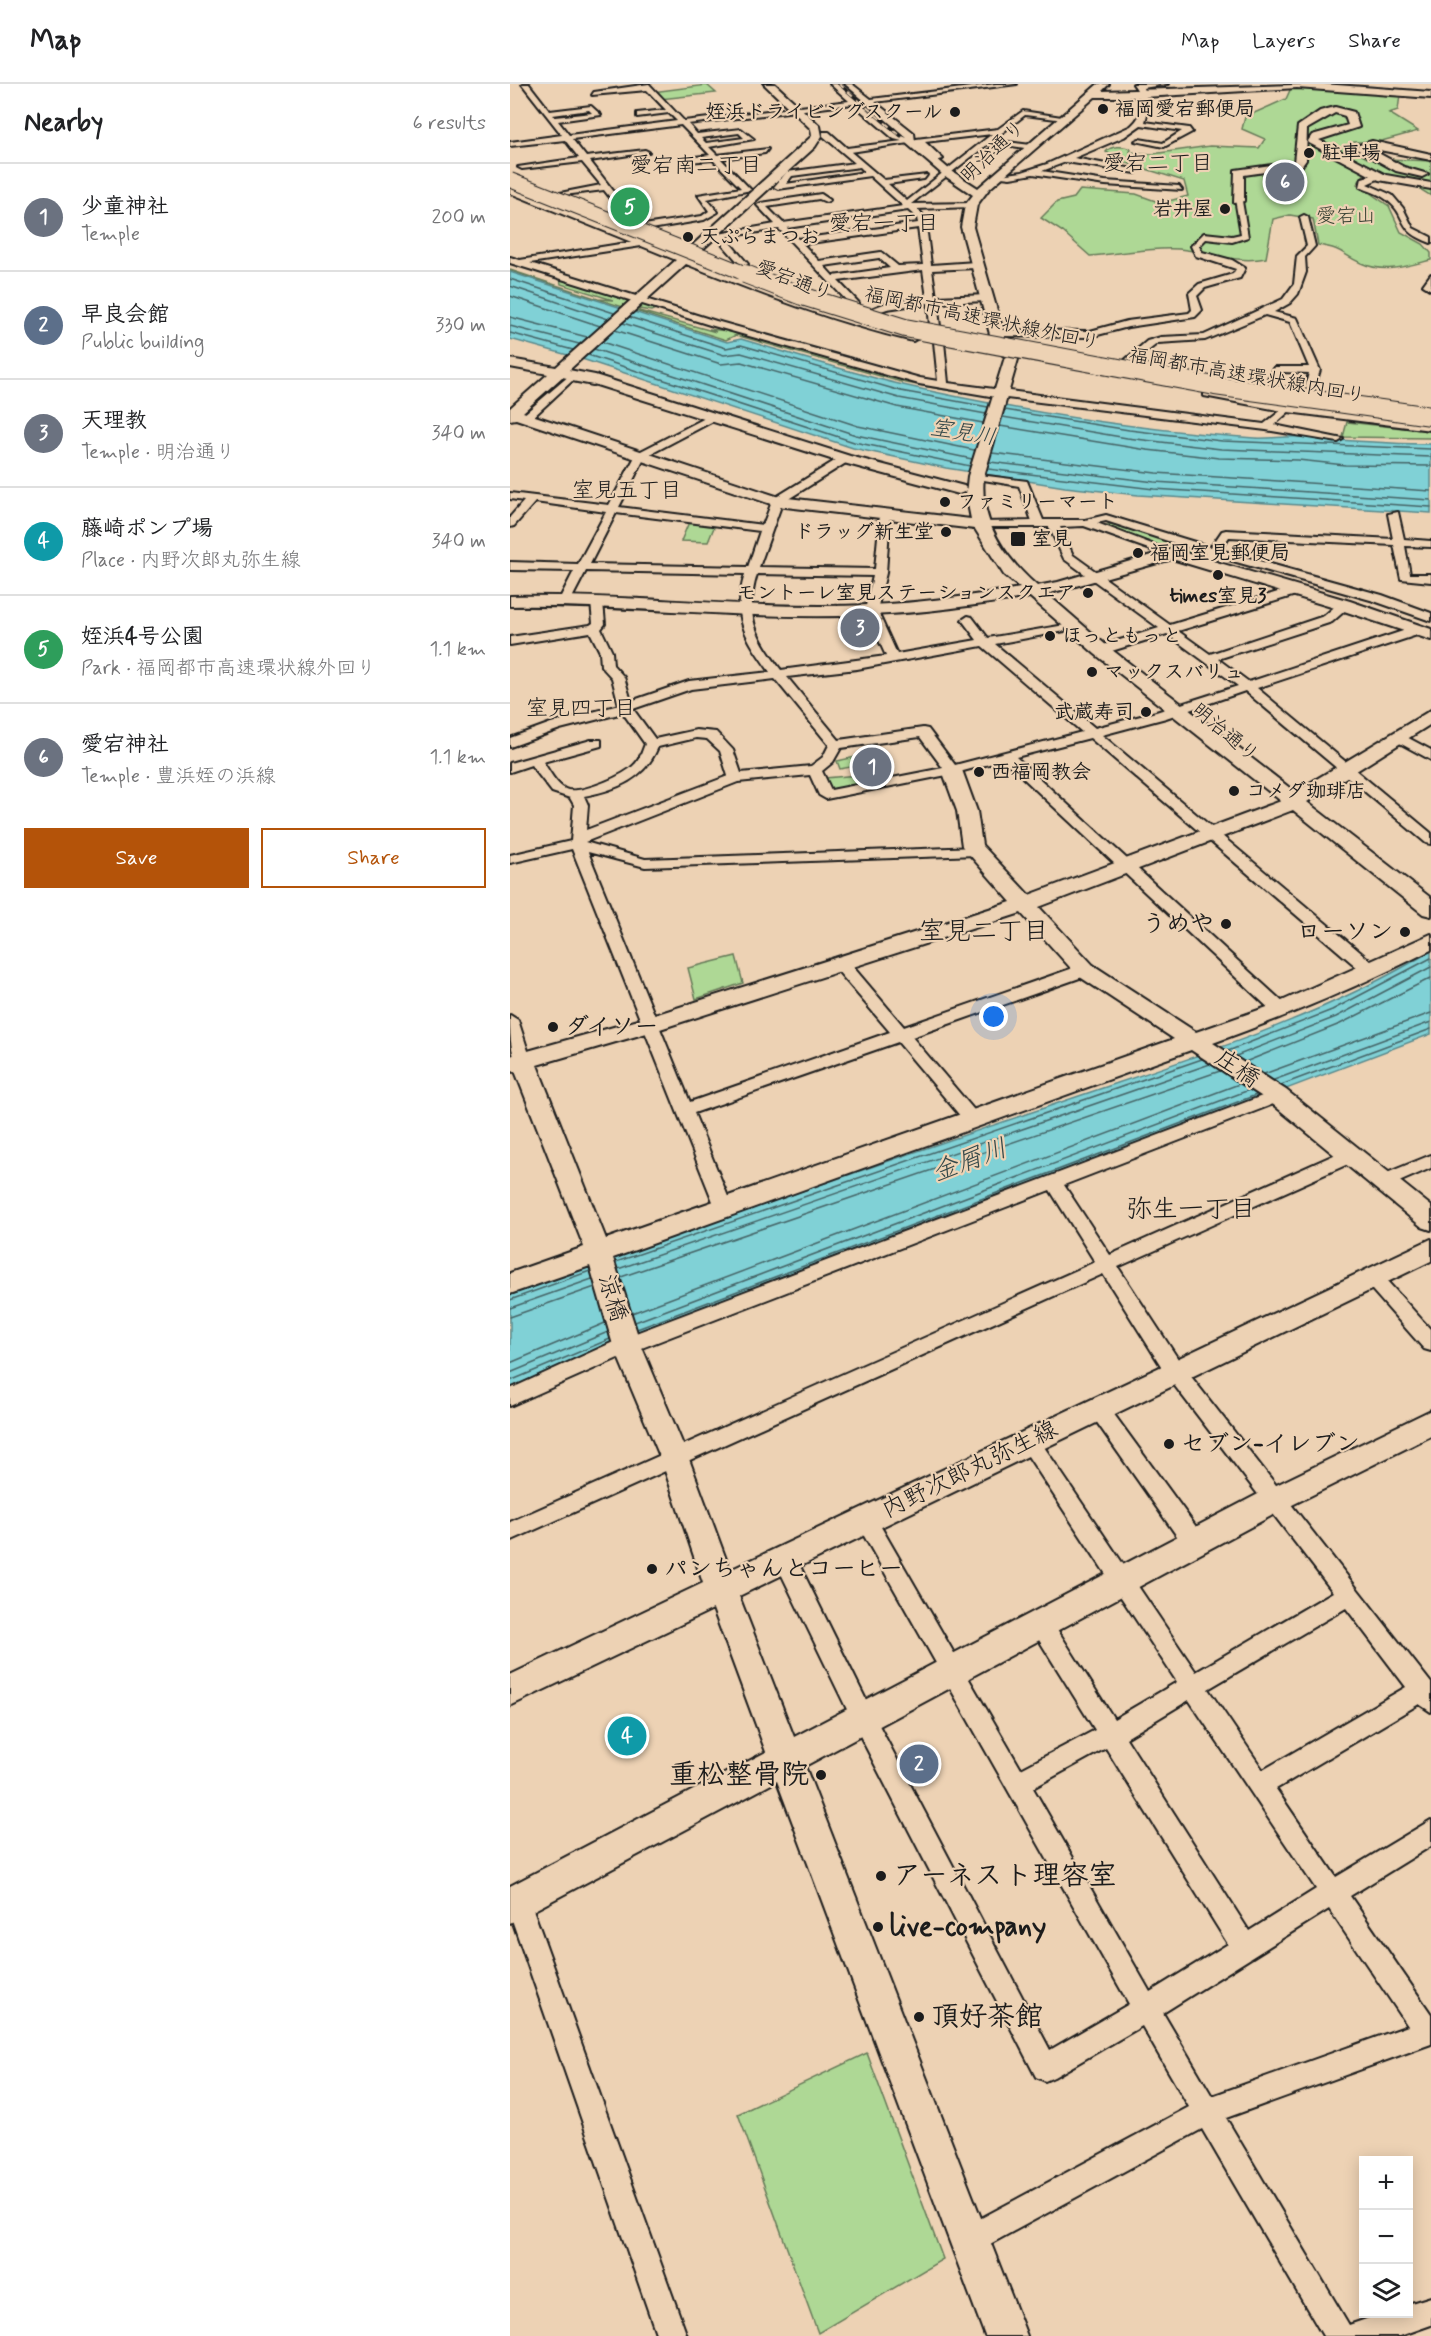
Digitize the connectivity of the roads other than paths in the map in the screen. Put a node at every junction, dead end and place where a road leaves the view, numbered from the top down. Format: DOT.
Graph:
graph roads {
  1 [pos="525,84"];
  2 [pos="769,84"];
  3 [pos="832,84"];
  4 [pos="848,84"];
  5 [pos="1014,84"];
  6 [pos="1104,84"];
  7 [pos="1165,84"];
  8 [pos="647,86"];
  9 [pos="1140,88"];
  10 [pos="1187,88"];
  11 [pos="841,91"];
  12 [pos="594,94"];
  13 [pos="1093,94"];
  14 [pos="1431,95"];
  15 [pos="869,101"];
  16 [pos="854,102"];
  17 [pos="833,105"];
  18 [pos="798,110"];
  19 [pos="673,113"];
  20 [pos="686,113"];
  21 [pos="640,115"];
  22 [pos="550,116"];
  23 [pos="1064,118"];
  24 [pos="682,122"];
  25 [pos="1140,123"];
  26 [pos="825,126"];
  27 [pos="999,131"];
  28 [pos="695,136"];
  29 [pos="567,137"];
  30 [pos="1139,141"];
  31 [pos="510,144"];
  32 [pos="704,145"];
  33 [pos="913,147"];
  34 [pos="1031,147"];
  35 [pos="588,149"];
  36 [pos="577,150"];
  37 [pos="975,150"];
  38 [pos="765,151"];
  39 [pos="844,151"];
  40 [pos="645,152"];
  41 [pos="956,153"];
  42 [pos="946,155"];
  43 [pos="1430,156"];
  44 [pos="716,157"];
  45 [pos="867,158"];
  46 [pos="934,158"];
  47 [pos="1062,158"];
  48 [pos="584,160"];
  49 [pos="691,160"];
  50 [pos="857,162"];
  51 [pos="978,163"];
  52 [pos="1030,171"];
  53 [pos="1133,171"];
  54 [pos="946,172"];
  55 [pos="870,174"];
  56 [pos="997,176"];
  57 [pos="1377,176"];
  58 [pos="1431,176"];
  59 [pos="924,177"];
  60 [pos="514,182"];
  61 [pos="880,183"];
  62 [pos="1431,186"];
  63 [pos="606,187"];
  64 [pos="1179,188"];
  65 [pos="564,193"];
  66 [pos="979,194"];
  67 [pos="826,200"];
  68 [pos="1238,201"];
  69 [pos="910,204"];
  70 [pos="971,205"];
  71 [pos="1304,218"];
  72 [pos="922,225"];
  73 [pos="781,226"];
  74 [pos="628,227"];
  75 [pos="715,235"];
  76 [pos="923,236"];
  77 [pos="912,238"];
  78 [pos="1430,239"];
  79 [pos="653,241"];
  80 [pos="797,242"];
  81 [pos="819,251"];
  82 [pos="807,253"];
  83 [pos="688,256"];
  84 [pos="514,261"];
  85 [pos="818,264"];
  86 [pos="976,265"];
  87 [pos="928,267"];
  88 [pos="731,269"];
  89 [pos="896,269"];
  90 [pos="1431,278"];
  91 [pos="832,279"];
  92 [pos="1431,287"];
  93 [pos="988,298"];
  94 [pos="933,300"];
  95 [pos="637,301"];
  96 [pos="839,310"];
  97 [pos="1268,313"];
  98 [pos="858,316"];
  99 [pos="934,337"];
  100 [pos="1002,347"];
  101 [pos="510,363"];
  102 [pos="1122,367"];
  103 [pos="562,369"];
  104 [pos="1315,370"];
  105 [pos="613,385"];
  106 [pos="943,385"];
  107 [pos="1266,390"];
  108 [pos="993,397"];
  109 [pos="1307,398"];
  110 [pos="1288,408"];
  111 [pos="515,415"];
  112 [pos="1431,416"];
  113 [pos="713,417"];
  114 [pos="1431,425"];
  115 [pos="1266,427"];
  116 [pos="1338,439"];
  117 [pos="641,455"];
  118 [pos="845,459"];
  119 [pos="966,479"];
  120 [pos="510,496"];
  121 [pos="532,499"];
  122 [pos="777,501"];
  123 [pos="612,509"];
  124 [pos="1394,514"];
  125 [pos="886,515"];
  126 [pos="1084,523"];
  127 [pos="510,524"];
  128 [pos="973,524"];
  129 [pos="1039,524"];
  130 [pos="1053,524"];
  131 [pos="768,529"];
  132 [pos="1398,543"];
  133 [pos="1431,544"];
  134 [pos="1214,552"];
  135 [pos="1172,554"];
  136 [pos="1200,563"];
  137 [pos="583,565"];
  138 [pos="510,566"];
  139 [pos="754,568"];
  140 [pos="880,573"];
  141 [pos="1094,577"];
  142 [pos="1431,578"];
  143 [pos="1392,588"];
  144 [pos="1295,591"];
  145 [pos="1026,593"];
  146 [pos="566,600"];
  147 [pos="510,601"];
  148 [pos="597,602"];
  149 [pos="1344,605"];
  150 [pos="743,608"];
  151 [pos="871,610"];
  152 [pos="1431,617"];
  153 [pos="968,620"];
  154 [pos="594,628"];
  155 [pos="1061,628"];
  156 [pos="1168,630"];
  157 [pos="1425,633"];
  158 [pos="510,640"];
  159 [pos="985,642"];
  160 [pos="1101,650"];
  161 [pos="893,658"];
  162 [pos="1207,659"];
  163 [pos="778,674"];
  164 [pos="1248,687"];
  165 [pos="626,708"];
  166 [pos="1171,711"];
  167 [pos="1431,716"];
  168 [pos="1094,733"];
  169 [pos="1399,737"];
  170 [pos="510,743"];
  171 [pos="596,743"];
  172 [pos="652,744"];
  173 [pos="836,745"];
  174 [pos="1431,756"];
  175 [pos="1008,757"];
  176 [pos="534,760"];
  177 [pos="510,768"];
  178 [pos="815,770"];
  179 [pos="952,770"];
  180 [pos="1347,770"];
  181 [pos="736,778"];
  182 [pos="576,795"];
  183 [pos="1287,805"];
  184 [pos="1213,834"];
  185 [pos="1431,840"];
  186 [pos="578,841"];
  187 [pos="977,851"];
  188 [pos="510,859"];
  189 [pos="1126,867"];
  190 [pos="1026,904"];
  191 [pos="1431,909"];
  192 [pos="1431,923"];
  193 [pos="1431,941"];
  194 [pos="843,966"];
  195 [pos="1085,970"];
  196 [pos="1372,971"];
  197 [pos="1281,1010"];
  198 [pos="510,1020"];
  199 [pos="649,1025"];
  200 [pos="901,1033"];
  201 [pos="1196,1041"];
  202 [pos="516,1062"];
  203 [pos="1278,1096"];
  204 [pos="685,1110"];
  205 [pos="973,1120"];
  206 [pos="1351,1155"];
  207 [pos="1431,1161"];
  208 [pos="1054,1182"];
  209 [pos="1383,1182"];
  210 [pos="724,1209"];
  211 [pos="1431,1220"];
  212 [pos="1431,1249"];
  213 [pos="598,1251"];
  214 [pos="1107,1267"];
  215 [pos="1372,1277"];
  216 [pos="510,1284"];
  217 [pos="1431,1343"];
  218 [pos="627,1345"];
  219 [pos="1175,1371"];
  220 [pos="510,1398"];
  221 [pos="1098,1408"];
  222 [pos="1431,1422"];
  223 [pos="1029,1441"];
  224 [pos="675,1459"];
  225 [pos="1274,1500"];
  226 [pos="866,1520"];
  227 [pos="510,1532"];
  228 [pos="1194,1542"];
  229 [pos="786,1559"];
  230 [pos="1122,1581"];
  231 [pos="721,1589"];
  232 [pos="1348,1595"];
  233 [pos="1042,1625"];
  234 [pos="951,1670"];
  235 [pos="1194,1685"];
  236 [pos="510,1691"];
  237 [pos="1426,1695"];
  238 [pos="862,1718"];
  239 [pos="1112,1733"];
  240 [pos="787,1758"];
  241 [pos="1019,1783"];
  242 [pos="1259,1785"];
  243 [pos="1431,1832"];
  244 [pos="1335,1894"];
  245 [pos="514,1903"];
  246 [pos="1245,1948"];
  247 [pos="1146,2009"];
  248 [pos="1430,2032"];
  249 [pos="1208,2111"];
  250 [pos="969,2240"];
  251 [pos="1431,2311"];
  252 [pos="672,2336"];
  253 [pos="1006,2336"];
  254 [pos="1339,2336"];
  255 [pos="1358,2336"];
  1 -- 22 [label="street"];
  2 -- 18 [label="street"];
  3 -- 11 [label="street"];
  4 -- 15 [label="street"];
  5 -- 15 [label="street"];
  6 -- 13 [label="street, 明治通り"];
  7 -- 9 [label="street"];
  8 -- 12 [label="street"];
  8 -- 19 [label="street"];
  9 -- 10 [label="street"];
  9 -- 13 [label="street"];
  9 -- 25 [label="street"];
  10 -- 14 [label="street"];
  11 -- 16 [label="street"];
  11 -- 17 [label="street"];
  13 -- 23 [label="street, 明治通り"];
  15 -- 33 [label="street"];
  16 -- 17 [label="street"];
  16 -- 33 [label="street"];
  17 -- 18 [label="street"];
  17 -- 26 [label="street"];
  18 -- 24 [label="street"];
  18 -- 26 [label="street"];
  19 -- 20 [label="street"];
  19 -- 21 [label="street"];
  19 -- 24 [label="street"];
  22 -- 22 [label="street"];
  22 -- 29 [label="street"];
  23 -- 27 [label="street"];
  23 -- 34 [label="street, 明治通り"];
  24 -- 28 [label="street"];
  24 -- 29 [label="street"];
  25 -- 30 [label="street"];
  25 -- 47 [label="street"];
  26 -- 39 [label="street"];
  26 -- 75 [label="street"];
  27 -- 37 [label="street"];
  27 -- 46 [label="street"];
  28 -- 32 [label="street"];
  28 -- 32 [label="street"];
  29 -- 31 [label="street"];
  29 -- 36 [label="street"];
  32 -- 44 [label="street"];
  33 -- 39 [label="street"];
  33 -- 46 [label="street"];
  34 -- 51 [label="street"];
  34 -- 56 [label="street, 明治通り"];
  35 -- 36 [label="street"];
  36 -- 48 [label="street"];
  37 -- 41 [label="street"];
  37 -- 54 [label="street"];
  38 -- 44 [label="street"];
  39 -- 50 [label="street"];
  40 -- 48 [label="street"];
  42 -- 46 [label="street"];
  43 -- 58 [label="street"];
  44 -- 49 [label="street"];
  44 -- 74 [label="street"];
  45 -- 50 [label="street"];
  46 -- 54 [label="street"];
  47 -- 52 [label="street"];
  47 -- 53 [label="street"];
  48 -- 60 [label="street"];
  48 -- 63 [label="street"];
  50 -- 55 [label="street"];
  50 -- 55 [label="street"];
  52 -- 56 [label="street"];
  52 -- 64 [label="street"];
  54 -- 66 [label="street"];
  54 -- 69 [label="street"];
  55 -- 61 [label="street"];
  56 -- 66 [label="street, 明治通り"];
  57 -- 62 [label="street"];
  57 -- 68 [label="street"];
  57 -- 78 [label="street"];
  59 -- 61 [label="street"];
  60 -- 74 [label="street, 愛宕通り"];
  60 -- 79 [label="highway, 福岡都市高速環状線外回り, bridge"];
  60 -- 114 [label="highway, 福岡都市高速環状線内回り"];
  61 -- 69 [label="street"];
  63 -- 65 [label="street"];
  63 -- 74 [label="street"];
  66 -- 70 [label="street, 明治通り"];
  67 -- 73 [label="street"];
  68 -- 100 [label="street"];
  69 -- 70 [label="street"];
  69 -- 72 [label="street"];
  69 -- 73 [label="street"];
  70 -- 86 [label="street, 明治通り"];
  71 -- 97 [label="street"];
  72 -- 76 [label="street"];
  72 -- 80 [label="street"];
  73 -- 75 [label="street"];
  73 -- 80 [label="street"];
  74 -- 83 [label="street, 愛宕通り"];
  75 -- 83 [label="street"];
  75 -- 88 [label="street"];
  76 -- 77 [label="street"];
  76 -- 87 [label="street"];
  79 -- 83 [label="street, 愛宕通り"];
  79 -- 84 [label="street"];
  79 -- 112 [label="highway, 福岡都市高速環状線外回り, bridge"];
  80 -- 82 [label="street"];
  81 -- 82 [label="street"];
  82 -- 85 [label="street"];
  83 -- 88 [label="street, 愛宕通り"];
  83 -- 95 [label="street"];
  83 -- 99 [label="street, 愛宕通り"];
  84 -- 95 [label="street"];
  85 -- 89 [label="street"];
  85 -- 91 [label="street"];
  86 -- 87 [label="street"];
  86 -- 93 [label="street, 明治通り"];
  87 -- 89 [label="street"];
  87 -- 94 [label="street"];
  88 -- 96 [label="street, 愛宕通り"];
  89 -- 91 [label="street"];
  90 -- 92 [label="street"];
  91 -- 96 [label="street"];
  93 -- 94 [label="street"];
  93 -- 100 [label="street, 明治通り"];
  94 -- 98 [label="street"];
  94 -- 99 [label="street"];
  95 -- 103 [label="street"];
  95 -- 106 [label="street"];
  96 -- 98 [label="street, 愛宕通り"];
  97 -- 102 [label="street"];
  97 -- 104 [label="street"];
  98 -- 99 [label="street, 愛宕通り"];
  99 -- 100 [label="street, 愛宕通り"];
  99 -- 106 [label="street"];
  100 -- 102 [label="street, 愛宕通り"];
  100 -- 108 [label="street, 明治通り"];
  100 -- 110 [label="street, 愛宕通り"];
  101 -- 103 [label="street"];
  102 -- 107 [label="street, 愛宕通り"];
  103 -- 105 [label="street"];
  103 -- 111 [label="street"];
  104 -- 107 [label="street"];
  104 -- 109 [label="street"];
  105 -- 111 [label="street"];
  105 -- 113 [label="street"];
  106 -- 108 [label="street"];
  107 -- 109 [label="street, 愛宕通り"];
  108 -- 115 [label="street"];
  108 -- 119 [label="street, 明治通り"];
  109 -- 112 [label="street, 愛宕通り"];
  110 -- 114 [label="street, 愛宕通り"];
  110 -- 115 [label="street"];
  111 -- 117 [label="street"];
  113 -- 117 [label="street"];
  113 -- 118 [label="street"];
  115 -- 116 [label="street"];
  117 -- 122 [label="street"];
  117 -- 123 [label="street"];
  118 -- 119 [label="street"];
  118 -- 122 [label="street"];
  119 -- 128 [label="street, 明治通り"];
  119 -- 129 [label="street"];
  120 -- 121 [label="street"];
  121 -- 123 [label="street"];
  121 -- 127 [label="street"];
  122 -- 125 [label="street"];
  122 -- 131 [label="street"];
  123 -- 131 [label="street"];
  123 -- 137 [label="street"];
  124 -- 132 [label="street"];
  125 -- 128 [label="street"];
  125 -- 140 [label="street"];
  126 -- 130 [label="street"];
  126 -- 134 [label="street"];
  126 -- 135 [label="street"];
  128 -- 129 [label="street"];
  128 -- 145 [label="street, 明治通り"];
  129 -- 130 [label="street"];
  130 -- 141 [label="street"];
  131 -- 139 [label="street"];
  132 -- 133 [label="street"];
  132 -- 134 [label="street"];
  132 -- 143 [label="street"];
  134 -- 136 [label="street"];
  134 -- 143 [label="street"];
  135 -- 136 [label="street"];
  135 -- 141 [label="street"];
  136 -- 144 [label="street"];
  137 -- 138 [label="street"];
  137 -- 139 [label="street"];
  137 -- 146 [label="street"];
  139 -- 140 [label="street"];
  139 -- 150 [label="street"];
  140 -- 151 [label="street"];
  141 -- 145 [label="street"];
  141 -- 156 [label="street"];
  142 -- 143 [label="street"];
  143 -- 152 [label="street"];
  144 -- 149 [label="street"];
  144 -- 156 [label="street"];
  145 -- 151 [label="street"];
  145 -- 155 [label="street, 明治通り"];
  145 -- 160 [label="street, 明治通り"];
  146 -- 147 [label="street"];
  146 -- 148 [label="street"];
  148 -- 150 [label="street"];
  148 -- 154 [label="street"];
  149 -- 157 [label="street"];
  149 -- 162 [label="street"];
  150 -- 151 [label="street"];
  150 -- 163 [label="street"];
  151 -- 161 [label="street"];
  153 -- 159 [label="street"];
  154 -- 158 [label="street"];
  154 -- 165 [label="street"];
  155 -- 159 [label="street"];
  155 -- 166 [label="street, 明治通り"];
  156 -- 160 [label="street"];
  156 -- 162 [label="street"];
  157 -- 164 [label="street"];
  159 -- 161 [label="street"];
  159 -- 168 [label="street"];
  160 -- 166 [label="street, 明治通り"];
  161 -- 163 [label="street"];
  162 -- 164 [label="street"];
  163 -- 165 [label="street"];
  163 -- 173 [label="street"];
  164 -- 166 [label="street"];
  164 -- 180 [label="street"];
  165 -- 170 [label="street"];
  165 -- 172 [label="street"];
  166 -- 168 [label="street"];
  166 -- 183 [label="street, 明治通り"];
  167 -- 169 [label="street"];
  168 -- 175 [label="street"];
  168 -- 184 [label="street"];
  169 -- 174 [label="street"];
  169 -- 180 [label="street"];
  171 -- 176 [label="street"];
  172 -- 181 [label="street"];
  172 -- 182 [label="street"];
  173 -- 178 [label="street"];
  173 -- 179 [label="street"];
  175 -- 179 [label="street"];
  175 -- 189 [label="street"];
  176 -- 177 [label="street"];
  176 -- 182 [label="street"];
  178 -- 179 [label="street"];
  178 -- 181 [label="street"];
  179 -- 187 [label="street"];
  180 -- 183 [label="street"];
  180 -- 185 [label="street"];
  181 -- 186 [label="street"];
  182 -- 186 [label="street"];
  183 -- 184 [label="street"];
  183 -- 191 [label="street, 明治通り"];
  183 -- 192 [label="street, 明治通り"];
  184 -- 189 [label="street"];
  184 -- 196 [label="street"];
  186 -- 187 [label="street"];
  186 -- 188 [label="street"];
  186 -- 199 [label="street"];
  187 -- 190 [label="street, 庄橋"];
  189 -- 190 [label="street"];
  189 -- 197 [label="street"];
  190 -- 194 [label="street"];
  190 -- 195 [label="street, 庄橋"];
  193 -- 196 [label="street"];
  194 -- 199 [label="street"];
  194 -- 200 [label="street"];
  195 -- 200 [label="street"];
  195 -- 201 [label="street, 庄橋"];
  196 -- 197 [label="street"];
  197 -- 201 [label="street"];
  198 -- 202 [label="street"];
  199 -- 202 [label="street"];
  199 -- 204 [label="street"];
  200 -- 204 [label="street"];
  200 -- 205 [label="street"];
  201 -- 203 [label="street, 庄橋"];
  201 -- 205 [label="street"];
  202 -- 213 [label="street, 涼橋"];
  203 -- 206 [label="street, 庄橋"];
  203 -- 208 [label="street"];
  204 -- 210 [label="street"];
  205 -- 210 [label="street"];
  206 -- 209 [label="street, 庄橋"];
  206 -- 214 [label="street"];
  207 -- 209 [label="street"];
  208 -- 214 [label="street"];
  208 -- 218 [label="street"];
  209 -- 211 [label="street, 庄橋"];
  210 -- 213 [label="street"];
  212 -- 215 [label="street, 内野次郎丸弥生線"];
  213 -- 216 [label="street"];
  213 -- 218 [label="street, 涼橋"];
  214 -- 219 [label="street"];
  214 -- 224 [label="street"];
  215 -- 217 [label="street"];
  215 -- 219 [label="street, 内野次郎丸弥生線"];
  218 -- 220 [label="street"];
  218 -- 224 [label="street, 涼橋"];
  219 -- 221 [label="street, 内野次郎丸弥生線"];
  219 -- 225 [label="street"];
  221 -- 223 [label="street, 内野次郎丸弥生線"];
  221 -- 228 [label="street"];
  222 -- 225 [label="street"];
  223 -- 226 [label="street, 内野次郎丸弥生線"];
  223 -- 230 [label="street"];
  224 -- 227 [label="street"];
  224 -- 231 [label="street, 涼橋"];
  225 -- 228 [label="street"];
  225 -- 232 [label="street"];
  226 -- 229 [label="street, 内野次郎丸弥生線"];
  226 -- 234 [label="street"];
  228 -- 230 [label="street"];
  229 -- 231 [label="street, 内野次郎丸弥生線"];
  229 -- 238 [label="street"];
  230 -- 233 [label="street"];
  230 -- 235 [label="street"];
  231 -- 236 [label="street, 内野次郎丸弥生線"];
  231 -- 240 [label="street, 涼橋"];
  232 -- 235 [label="street"];
  232 -- 237 [label="street"];
  233 -- 234 [label="street"];
  233 -- 239 [label="street"];
  234 -- 238 [label="street"];
  234 -- 241 [label="street"];
  235 -- 239 [label="street"];
  235 -- 242 [label="street"];
  237 -- 242 [label="street"];
  238 -- 240 [label="street"];
  238 -- 247 [label="street"];
  239 -- 241 [label="street"];
  239 -- 246 [label="street"];
  240 -- 245 [label="street"];
  240 -- 250 [label="street, 涼橋"];
  241 -- 247 [label="street"];
  242 -- 244 [label="street"];
  243 -- 244 [label="street"];
  244 -- 246 [label="street"];
  244 -- 248 [label="street"];
  245 -- 252 [label="street"];
  246 -- 247 [label="street"];
  247 -- 249 [label="street"];
  248 -- 249 [label="street"];
  249 -- 250 [label="street"];
  249 -- 254 [label="street"];
  250 -- 253 [label="street, 涼橋"];
  251 -- 255 [label="street"];
}
